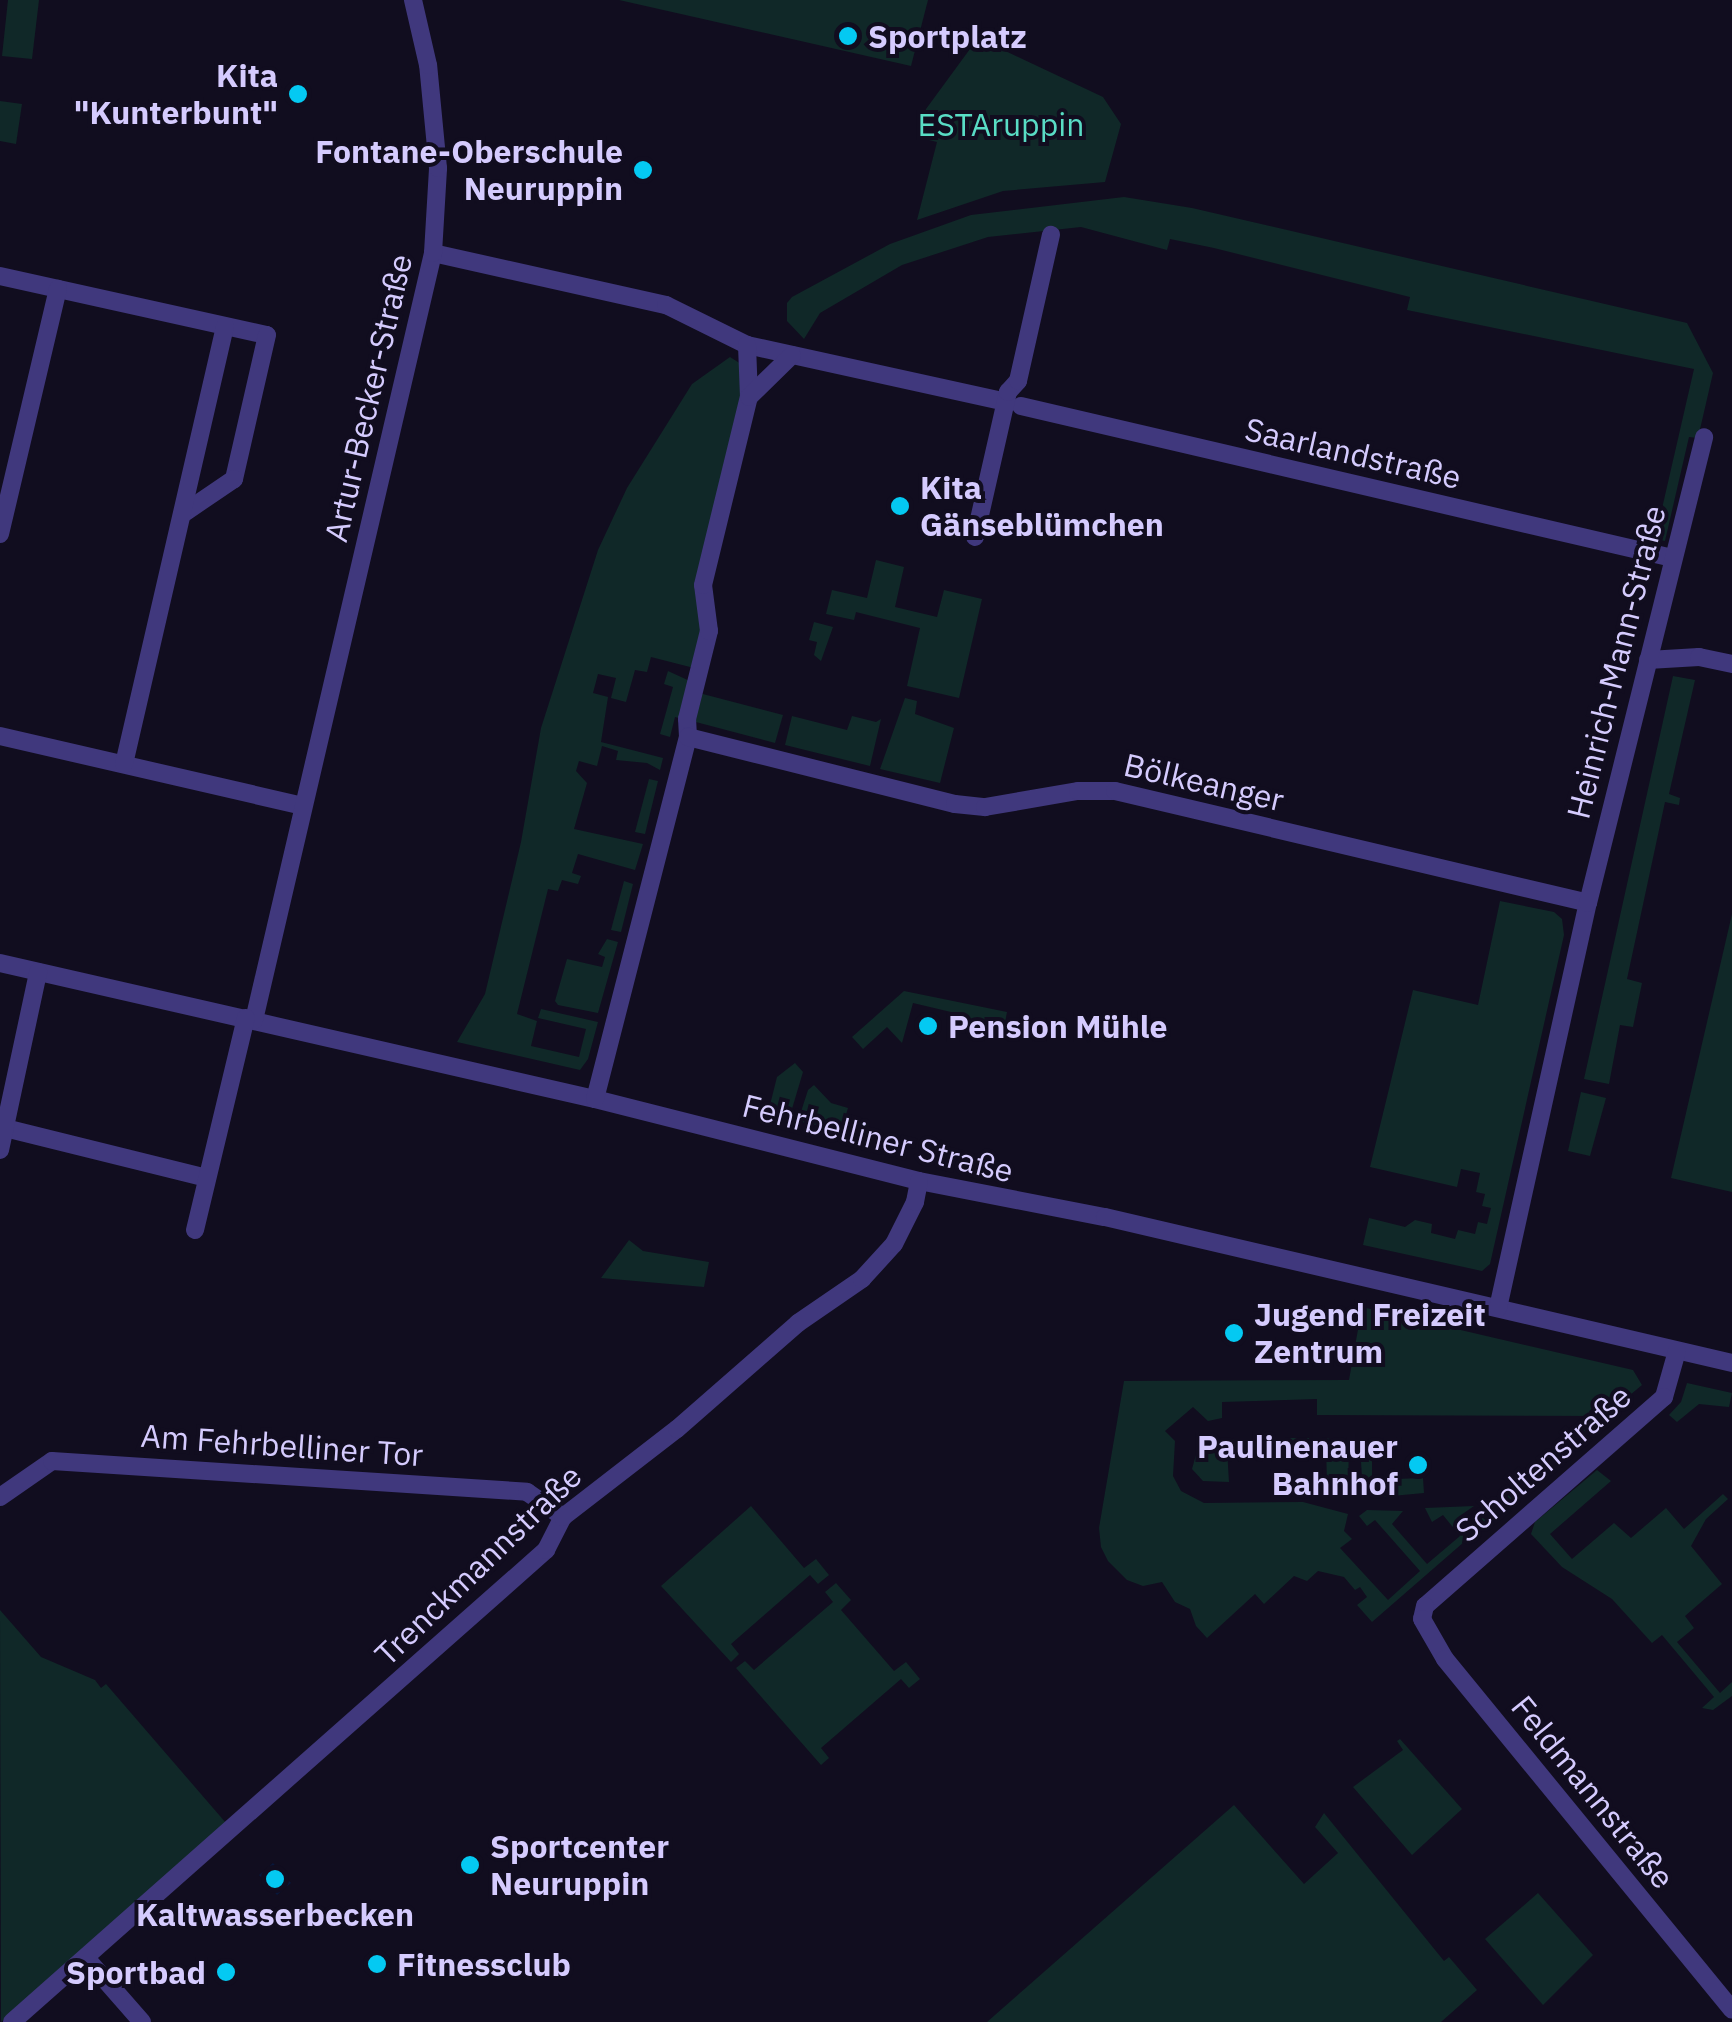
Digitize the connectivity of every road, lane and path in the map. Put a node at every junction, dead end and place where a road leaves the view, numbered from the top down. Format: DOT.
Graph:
graph roads {
  1 [pos="413,0"];
  2 [pos="1051,235"];
  3 [pos="433,253"];
  4 [pos="0,276"];
  5 [pos="58,289"];
  6 [pos="225,326"];
  7 [pos="746,345"];
  8 [pos="792,355"];
  9 [pos="749,397"];
  10 [pos="1011,400"];
  11 [pos="1704,437"];
  12 [pos="184,512"];
  13 [pos="0,534"];
  14 [pos="975,537"];
  15 [pos="1672,558"];
  16 [pos="1648,660"];
  17 [pos="1732,664"];
  18 [pos="0,736"];
  19 [pos="688,737"];
  20 [pos="124,764"];
  21 [pos="303,806"];
  22 [pos="1588,902"];
  23 [pos="0,963"];
  24 [pos="38,972"];
  25 [pos="250,1019"];
  26 [pos="595,1099"];
  27 [pos="4,1128"];
  28 [pos="0,1150"];
  29 [pos="208,1178"];
  30 [pos="920,1181"];
  31 [pos="195,1230"];
  32 [pos="1498,1308"];
  33 [pos="1677,1351"];
  34 [pos="1732,1364"];
  35 [pos="0,1497"];
  36 [pos="563,1517"];
  37 [pos="1425,1606"];
  38 [pos="86,1958"];
  39 [pos="1732,2010"];
  40 [pos="12,2022"];
  41 [pos="142,2022"];
  1 -- 3 [label="street, Artur-Becker-Straße"];
  2 -- 10 [label="street"];
  3 -- 7 [label="street, Saarlandstraße"];
  3 -- 21 [label="street, Artur-Becker-Straße"];
  4 -- 5 [label="street"];
  5 -- 6 [label="street"];
  5 -- 13 [label="street"];
  6 -- 12 [label="street"];
  6 -- 12 [label="street"];
  7 -- 8 [label="street, Saarlandstraße"];
  7 -- 9 [label="street"];
  8 -- 9 [label="street"];
  8 -- 10 [label="street, Saarlandstraße"];
  9 -- 19 [label="street"];
  10 -- 14 [label="street"];
  10 -- 15 [label="street, Saarlandstraße"];
  11 -- 15 [label="street, Heinrich-Mann-Straße"];
  12 -- 20 [label="street"];
  15 -- 16 [label="street, Heinrich-Mann-Straße"];
  16 -- 17 [label="street"];
  16 -- 22 [label="street, Heinrich-Mann-Straße"];
  18 -- 20 [label="street"];
  19 -- 22 [label="street, Bölkeanger"];
  19 -- 26 [label="street"];
  20 -- 21 [label="street"];
  21 -- 25 [label="street, Artur-Becker-Straße"];
  22 -- 32 [label="street"];
  23 -- 24 [label="street, Fehrbelliner Straße"];
  24 -- 25 [label="street, Fehrbelliner Straße"];
  24 -- 27 [label="street"];
  25 -- 26 [label="street, Fehrbelliner Straße"];
  25 -- 29 [label="street"];
  26 -- 30 [label="street, Fehrbelliner Straße"];
  27 -- 28 [label="street"];
  27 -- 29 [label="street"];
  29 -- 31 [label="street"];
  30 -- 32 [label="street, Fehrbelliner Straße"];
  30 -- 36 [label="street, Trenckmannstraße"];
  32 -- 33 [label="street, Fehrbelliner Straße"];
  33 -- 34 [label="street, Fehrbelliner Straße"];
  33 -- 37 [label="street, Scholtenstraße"];
  35 -- 36 [label="street, Am Fehrbelliner Tor"];
  36 -- 38 [label="street, Trenckmannstraße"];
  37 -- 39 [label="street, Feldmannstraße"];
  38 -- 40 [label="street, Trenckmannstraße"];
  38 -- 41 [label="street"];
}
